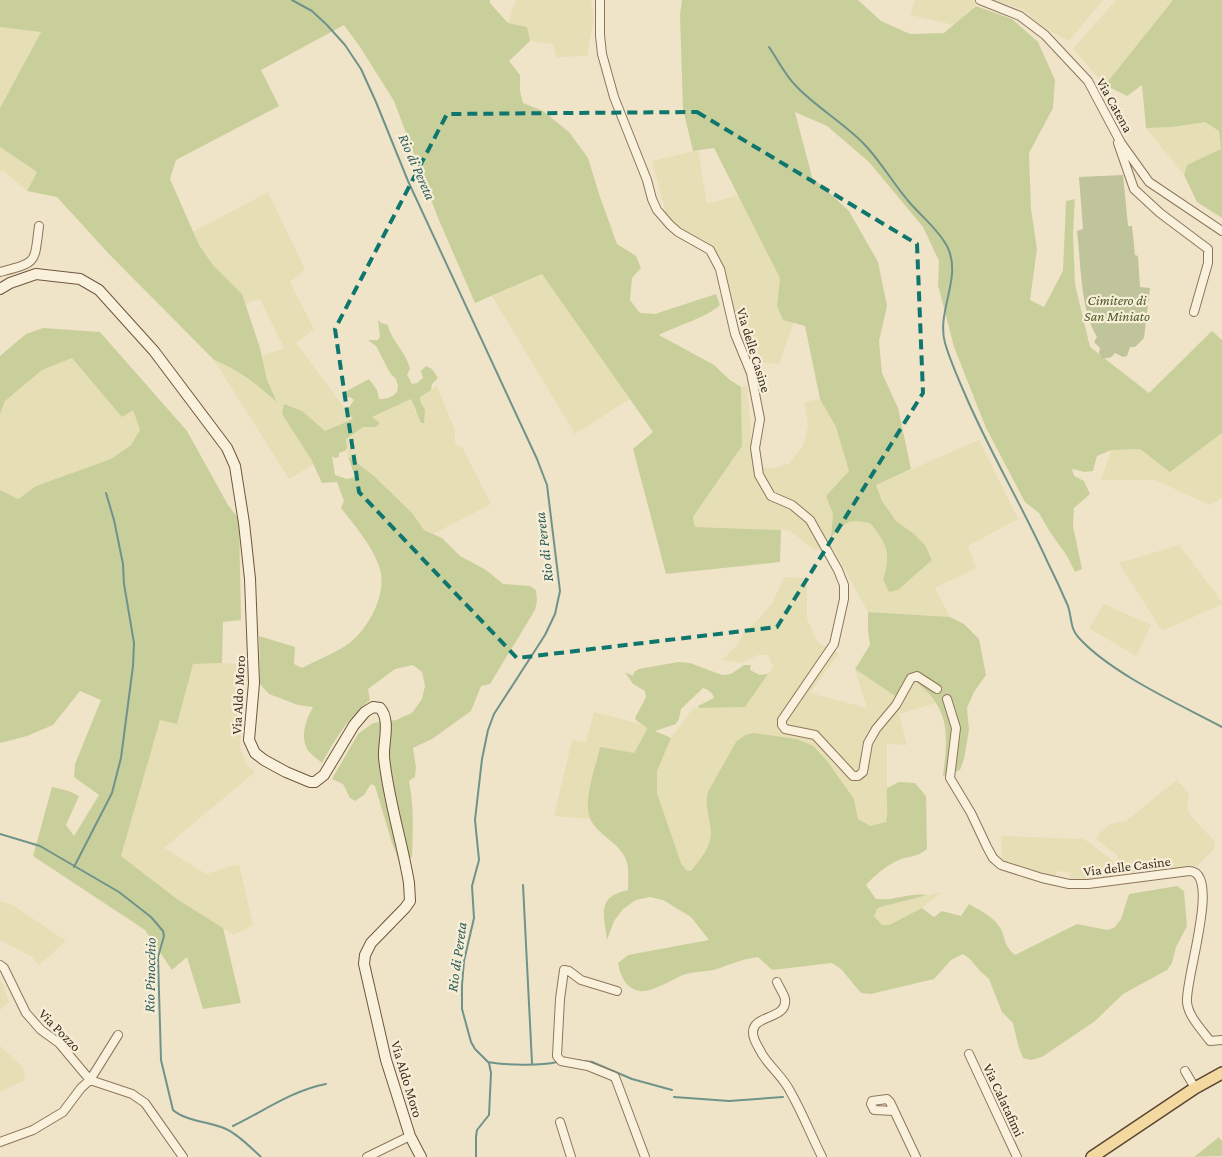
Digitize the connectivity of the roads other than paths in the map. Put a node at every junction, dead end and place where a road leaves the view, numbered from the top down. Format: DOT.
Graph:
graph roads {
  1 [pos="600,0"];
  2 [pos="980,0"];
  3 [pos="1113,129"];
  4 [pos="39,226"];
  5 [pos="1222,231"];
  6 [pos="0,272"];
  7 [pos="0,289"];
  8 [pos="1194,312"];
  9 [pos="937,689"];
  10 [pos="947,699"];
  11 [pos="0,965"];
  12 [pos="777,982"];
  13 [pos="617,991"];
  14 [pos="118,1035"];
  15 [pos="1222,1040"];
  16 [pos="969,1054"];
  17 [pos="1185,1071"];
  18 [pos="1220,1076"];
  19 [pos="90,1080"];
  20 [pos="1195,1088"];
  21 [pos="894,1111"];
  22 [pos="560,1122"];
  23 [pos="410,1136"];
  24 [pos="0,1142"];
  25 [pos="182,1157"];
  26 [pos="367,1157"];
  27 [pos="422,1157"];
  28 [pos="571,1157"];
  29 [pos="645,1157"];
  30 [pos="822,1157"];
  31 [pos="916,1157"];
  32 [pos="1017,1157"];
  33 [pos="1092,1157"];
  1 -- 9 [label="street, Via delle Casine"];
  2 -- 3 [label="street, Via Catena"];
  3 -- 5 [label="street, Via Catena"];
  3 -- 8 [label="street"];
  4 -- 6 [label="street"];
  7 -- 23 [label="main road, Via Aldo Moro"];
  10 -- 15 [label="street, Via delle Casine"];
  11 -- 19 [label="street, Via Pozzo"];
  12 -- 30 [label="street"];
  13 -- 29 [label="street"];
  14 -- 19 [label="street"];
  16 -- 32 [label="street, Via Calatafimi"];
  17 -- 20 [label="street"];
  18 -- 20 [label="main road"];
  19 -- 24 [label="street"];
  19 -- 25 [label="street, Via Pozzo"];
  20 -- 33 [label="main road"];
  21 -- 31 [label="street"];
  22 -- 28 [label="street"];
  23 -- 26 [label="street"];
  23 -- 27 [label="main road, Via Aldo Moro"];
}
